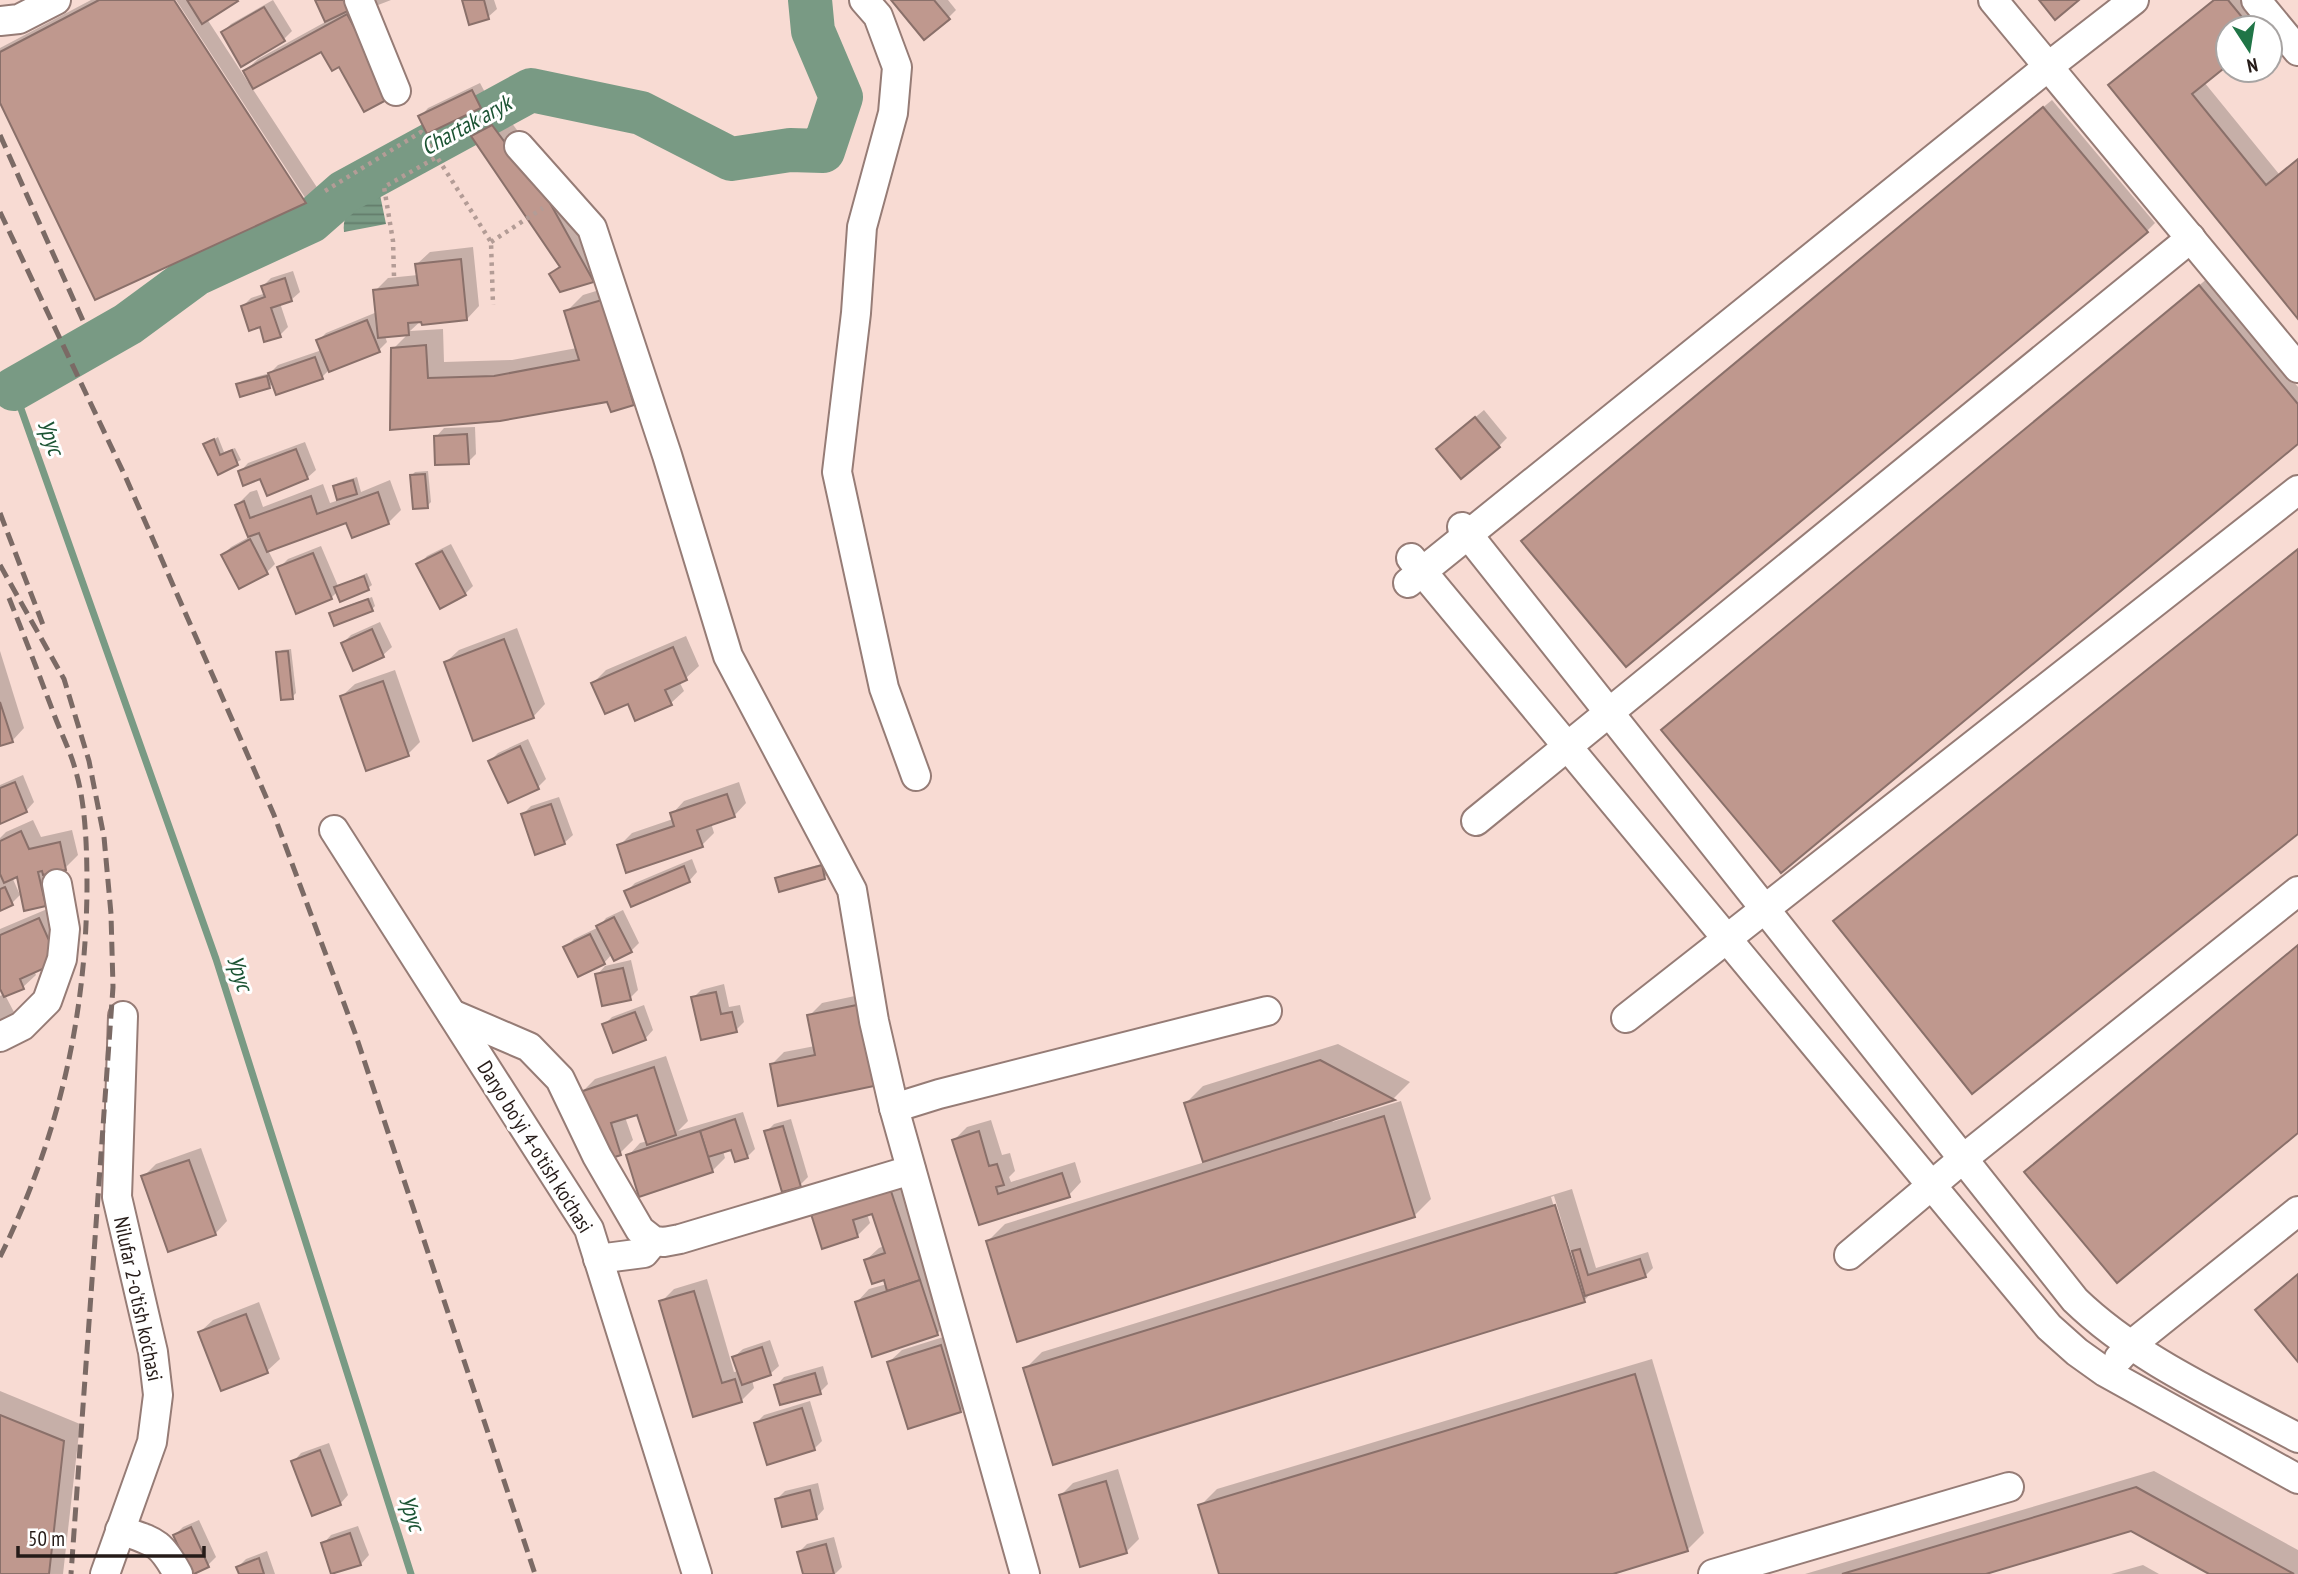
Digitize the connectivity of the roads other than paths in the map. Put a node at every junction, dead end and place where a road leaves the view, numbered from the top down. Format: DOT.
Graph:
graph roads {
  1 [pos="56,0"];
  2 [pos="359,0"];
  3 [pos="1993,0"];
  4 [pos="2134,0"];
  5 [pos="2256,0"];
  6 [pos="871,8"];
  7 [pos="0,21"];
  8 [pos="2298,51"];
  9 [pos="2049,66"];
  10 [pos="396,91"];
  11 [pos="519,146"];
  12 [pos="2191,238"];
  13 [pos="2298,368"];
  14 [pos="2298,490"];
  15 [pos="1465,531"];
  16 [pos="1609,712"];
  17 [pos="1567,747"];
  18 [pos="916,776"];
  19 [pos="1476,821"];
  20 [pos="334,830"];
  21 [pos="57,884"];
  22 [pos="2298,891"];
  23 [pos="1765,907"];
  24 [pos="1726,938"];
  25 [pos="1267,1011"];
  26 [pos="452,1014"];
  27 [pos="123,1016"];
  28 [pos="1626,1018"];
  29 [pos="0,1037"];
  30 [pos="894,1108"];
  31 [pos="1964,1158"];
  32 [pos="911,1170"];
  33 [pos="1932,1185"];
  34 [pos="2298,1211"];
  35 [pos="654,1241"];
  36 [pos="1849,1255"];
  37 [pos="598,1259"];
  38 [pos="2131,1345"];
  39 [pos="2105,1373"];
  40 [pos="2298,1438"];
  41 [pos="2298,1479"];
  42 [pos="2010,1486"];
  43 [pos="120,1530"];
  44 [pos="105,1574"];
  45 [pos="178,1574"];
  46 [pos="697,1574"];
  47 [pos="1025,1574"];
  48 [pos="1713,1574"];
  1 -- 7 [label="street"];
  2 -- 10 [label="street"];
  3 -- 9 [label="street"];
  4 -- 9 [label="street"];
  5 -- 8 [label="street"];
  6 -- 18 [label="street"];
  9 -- 12 [label="street"];
  9 -- 15 [label="street"];
  11 -- 30 [label="street"];
  12 -- 13 [label="street"];
  12 -- 16 [label="street"];
  14 -- 23 [label="street"];
  15 -- 16 [label="street"];
  15 -- 17 [label="street"];
  16 -- 17 [label="street"];
  16 -- 23 [label="street"];
  17 -- 19 [label="street"];
  17 -- 24 [label="street"];
  20 -- 26 [label="street, Daryo bo'yi 4-o'tish ko'chasi"];
  21 -- 29 [label="street"];
  22 -- 31 [label="street"];
  23 -- 24 [label="street"];
  23 -- 31 [label="street"];
  24 -- 28 [label="street"];
  24 -- 33 [label="street"];
  25 -- 30 [label="street"];
  26 -- 35 [label="street"];
  26 -- 37 [label="street, Daryo bo'yi 4-o'tish ko'chasi"];
  27 -- 43 [label="street, Nilufar 2-o'tish ko'chasi"];
  30 -- 32 [label="street"];
  31 -- 33 [label="street"];
  31 -- 38 [label="street"];
  32 -- 35 [label="street"];
  32 -- 47 [label="street"];
  33 -- 36 [label="street"];
  33 -- 39 [label="street"];
  34 -- 38 [label="street"];
  35 -- 37 [label="street"];
  37 -- 46 [label="street, Daryo bo'yi 4-o'tish ko'chasi"];
  38 -- 39 [label="street"];
  38 -- 40 [label="street"];
  39 -- 41 [label="street"];
  42 -- 48 [label="street"];
  43 -- 44 [label="street, Nilufar 2-o'tish ko'chasi"];
  43 -- 45 [label="street"];
}
